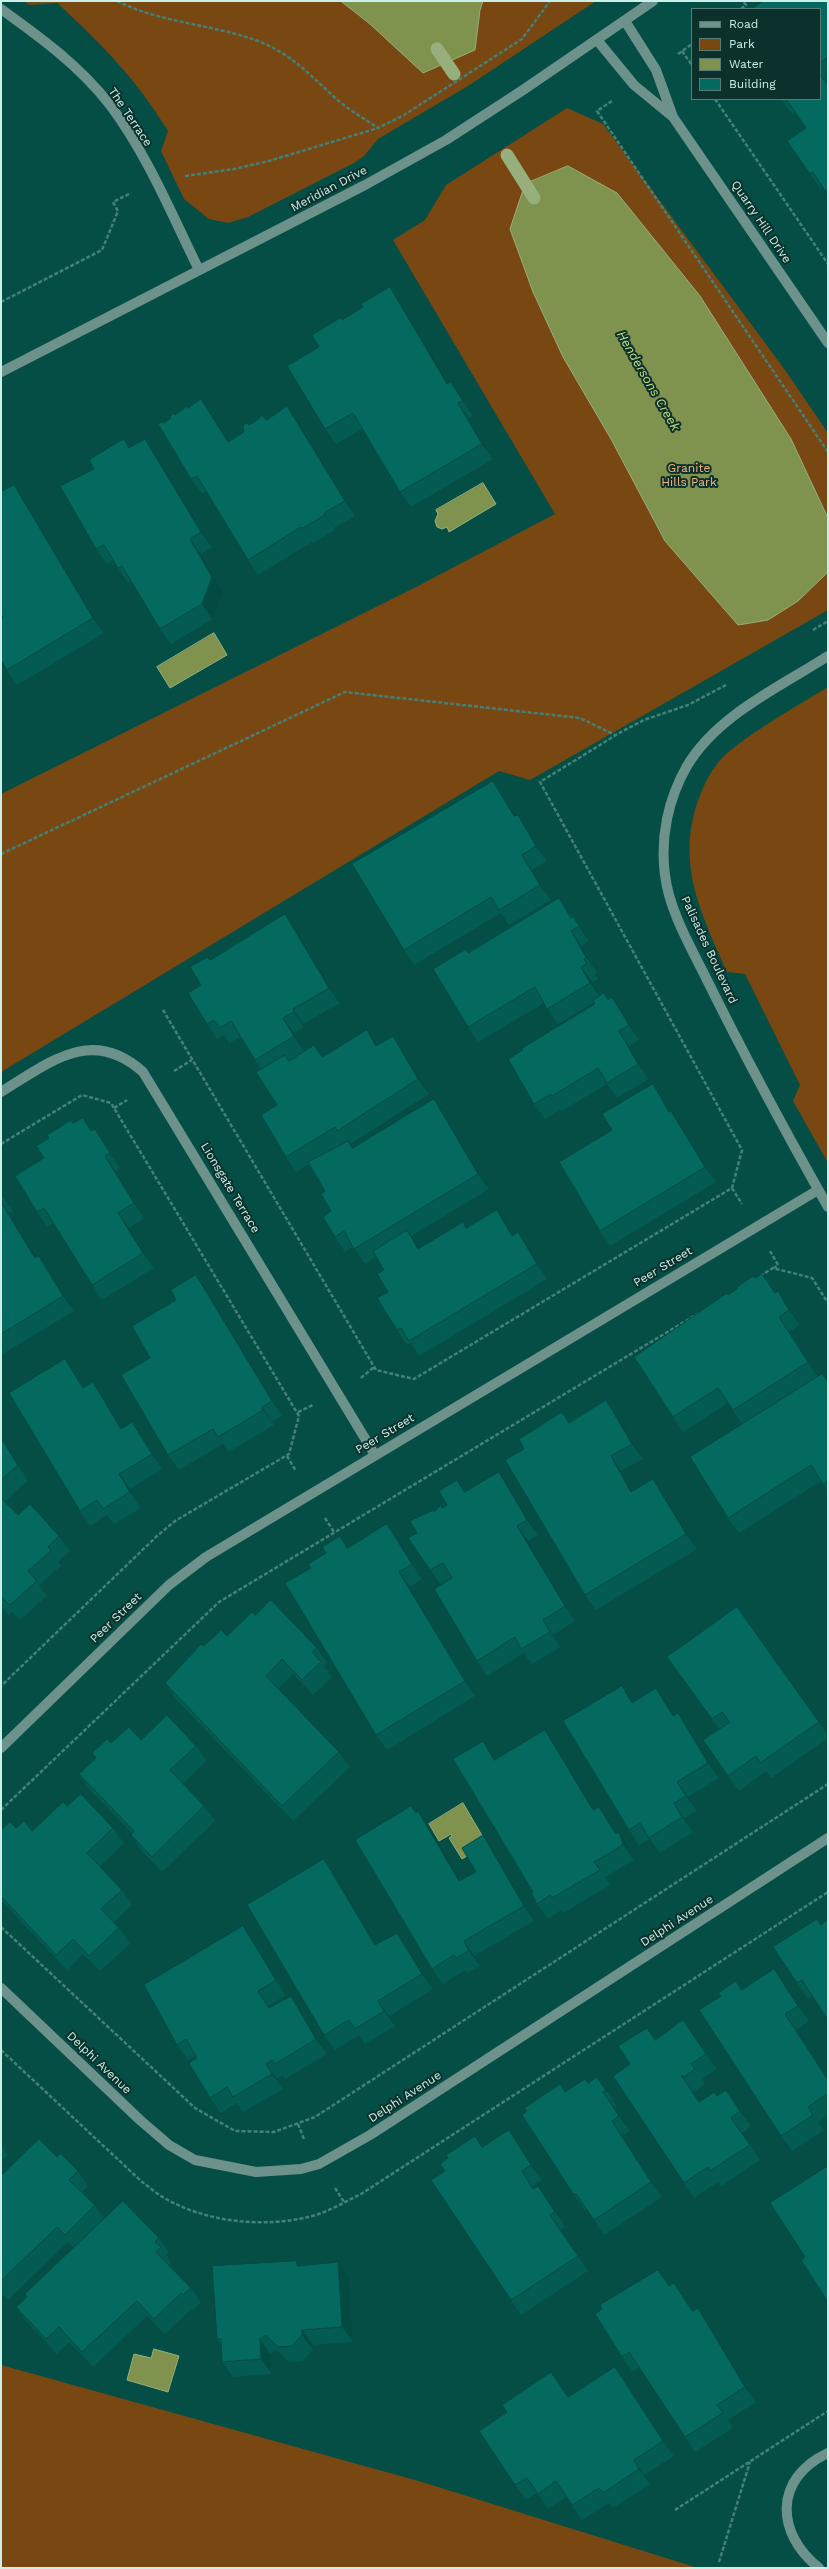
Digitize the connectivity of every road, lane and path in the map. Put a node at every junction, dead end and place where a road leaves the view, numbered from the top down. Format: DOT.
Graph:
graph roads {
  1 [pos="117,1"];
  2 [pos="550,1"];
  3 [pos="653,1"];
  4 [pos="1,9"];
  5 [pos="625,21"];
  6 [pos="597,40"];
  7 [pos="691,45"];
  8 [pos="691,64"];
  9 [pos="716,100"];
  10 [pos="597,111"];
  11 [pos="673,117"];
  12 [pos="828,264"];
  13 [pos="199,270"];
  14 [pos="828,343"];
  15 [pos="1,372"];
  16 [pos="828,452"];
  17 [pos="828,621"];
  18 [pos="808,633"];
  19 [pos="828,656"];
  20 [pos="731,681"];
  21 [pos="615,735"];
  22 [pos="1,854"];
  23 [pos="163,1010"];
  24 [pos="1,1092"];
  25 [pos="1,1144"];
  26 [pos="818,1190"];
  27 [pos="828,1207"];
  28 [pos="753,1280"];
  29 [pos="828,1303"];
  30 [pos="706,1308"];
  31 [pos="375,1455"];
  32 [pos="1,1686"];
  33 [pos="1,1748"];
  34 [pos="828,1784"];
  35 [pos="1,1810"];
  36 [pos="828,1838"];
  37 [pos="1,1927"];
  38 [pos="1,1988"];
  39 [pos="828,2411"];
  40 [pos="828,2453"];
  41 [pos="750,2462"];
  42 [pos="675,2510"];
  43 [pos="719,2562"];
  44 [pos="819,2568"];
  1 -- 2 [label="path"];
  3 -- 5 [label="street, Meridian Drive"];
  4 -- 13 [label="street, The Terrace"];
  5 -- 6 [label="street, Meridian Drive"];
  5 -- 11 [label="street, Quarry Hill Drive"];
  6 -- 11 [label="street, Quarry Hill Drive"];
  6 -- 13 [label="street, Meridian Drive"];
  7 -- 8 [label="path"];
  9 -- 12 [label="path"];
  10 -- 16 [label="path"];
  11 -- 14 [label="street, Quarry Hill Drive"];
  13 -- 15 [label="street, Meridian Drive"];
  17 -- 18 [label="path"];
  19 -- 26 [label="street, Palisades Boulevard"];
  20 -- 21 [label="path"];
  21 -- 22 [label="path"];
  21 -- 23 [label="path"];
  24 -- 31 [label="street, Lionsgate Terrace"];
  25 -- 32 [label="path"];
  26 -- 27 [label="street, Palisades Boulevard"];
  26 -- 31 [label="street, Peer Street"];
  28 -- 29 [label="path"];
  30 -- 35 [label="path"];
  31 -- 33 [label="street, Peer Street"];
  34 -- 37 [label="path"];
  36 -- 38 [label="street, Delphi Avenue"];
  39 -- 41 [label="path"];
  40 -- 44 [label="street"];
  41 -- 42 [label="path"];
  41 -- 43 [label="path"];
}
